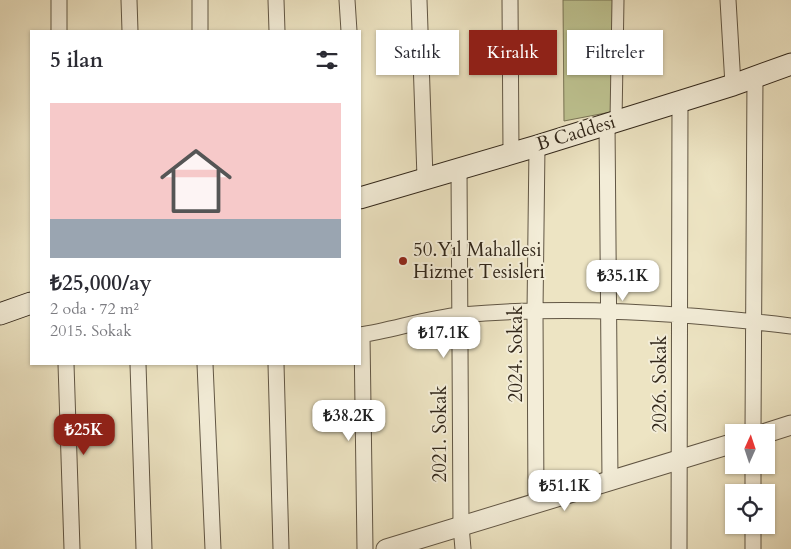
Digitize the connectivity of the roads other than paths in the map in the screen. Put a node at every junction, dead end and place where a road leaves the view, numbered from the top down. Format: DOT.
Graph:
graph roads {
  1 [pos="59,0"];
  2 [pos="129,0"];
  3 [pos="200,0"];
  4 [pos="276,0"];
  5 [pos="347,0"];
  6 [pos="419,0"];
  7 [pos="510,0"];
  8 [pos="618,0"];
  9 [pos="728,0"];
  10 [pos="59,30"];
  11 [pos="130,30"];
  12 [pos="200,30"];
  13 [pos="277,30"];
  14 [pos="348,30"];
  15 [pos="791,64"];
  16 [pos="755,76"];
  17 [pos="733,85"];
  18 [pos="680,100"];
  19 [pos="612,122"];
  20 [pos="537,146"];
  21 [pos="511,152"];
  22 [pos="459,168"];
  23 [pos="425,178"];
  24 [pos="361,198"];
  25 [pos="30,303"];
  26 [pos="535,311"];
  27 [pos="608,312"];
  28 [pos="0,314"];
  29 [pos="459,315"];
  30 [pos="680,316"];
  31 [pos="754,322"];
  32 [pos="791,326"];
  33 [pos="361,335"];
  34 [pos="66,365"];
  35 [pos="138,365"];
  36 [pos="205,365"];
  37 [pos="276,365"];
  38 [pos="753,424"];
  39 [pos="791,425"];
  40 [pos="775,430"];
  41 [pos="725,445"];
  42 [pos="679,458"];
  43 [pos="610,480"];
  44 [pos="536,503"];
  45 [pos="461,526"];
  46 [pos="753,534"];
  47 [pos="72,549"];
  48 [pos="144,549"];
  49 [pos="213,549"];
  50 [pos="281,549"];
  51 [pos="365,549"];
  52 [pos="386,549"];
  53 [pos="463,549"];
  54 [pos="679,549"];
  55 [pos="753,549"];
  1 -- 10 [label="street"];
  2 -- 11 [label="street"];
  3 -- 12 [label="street"];
  4 -- 13 [label="street"];
  5 -- 14 [label="street"];
  6 -- 23 [label="street"];
  7 -- 21 [label="street"];
  8 -- 19 [label="street"];
  9 -- 17 [label="street"];
  15 -- 16 [label="main road, B Caddesi"];
  16 -- 17 [label="main road, B Caddesi"];
  16 -- 31 [label="street"];
  17 -- 18 [label="main road, B Caddesi"];
  18 -- 19 [label="main road, B Caddesi"];
  18 -- 30 [label="street, 2026. Sokak"];
  19 -- 20 [label="main road, B Caddesi"];
  19 -- 27 [label="street"];
  20 -- 21 [label="main road, B Caddesi"];
  20 -- 26 [label="street, 2024. Sokak"];
  21 -- 22 [label="main road, B Caddesi"];
  22 -- 23 [label="main road, B Caddesi"];
  22 -- 29 [label="street, 2021. Sokak"];
  23 -- 24 [label="main road, B Caddesi"];
  25 -- 28 [label="main road"];
  26 -- 27 [label="street"];
  26 -- 29 [label="street"];
  26 -- 44 [label="street, 2024. Sokak"];
  27 -- 30 [label="street"];
  27 -- 43 [label="street"];
  29 -- 33 [label="street"];
  29 -- 45 [label="street, 2021. Sokak"];
  30 -- 31 [label="street"];
  30 -- 42 [label="street, 2026. Sokak"];
  31 -- 32 [label="street"];
  31 -- 38 [label="street"];
  33 -- 51 [label="street"];
  34 -- 47 [label="street"];
  35 -- 48 [label="street"];
  36 -- 49 [label="street"];
  37 -- 50 [label="street"];
  39 -- 40 [label="street"];
  41 -- 42 [label="street"];
  42 -- 43 [label="street"];
  42 -- 54 [label="street, 2026. Sokak"];
  43 -- 44 [label="street"];
  44 -- 45 [label="street"];
  45 -- 52 [label="street"];
  45 -- 53 [label="street, 2021. Sokak"];
  46 -- 55 [label="street"];
}
